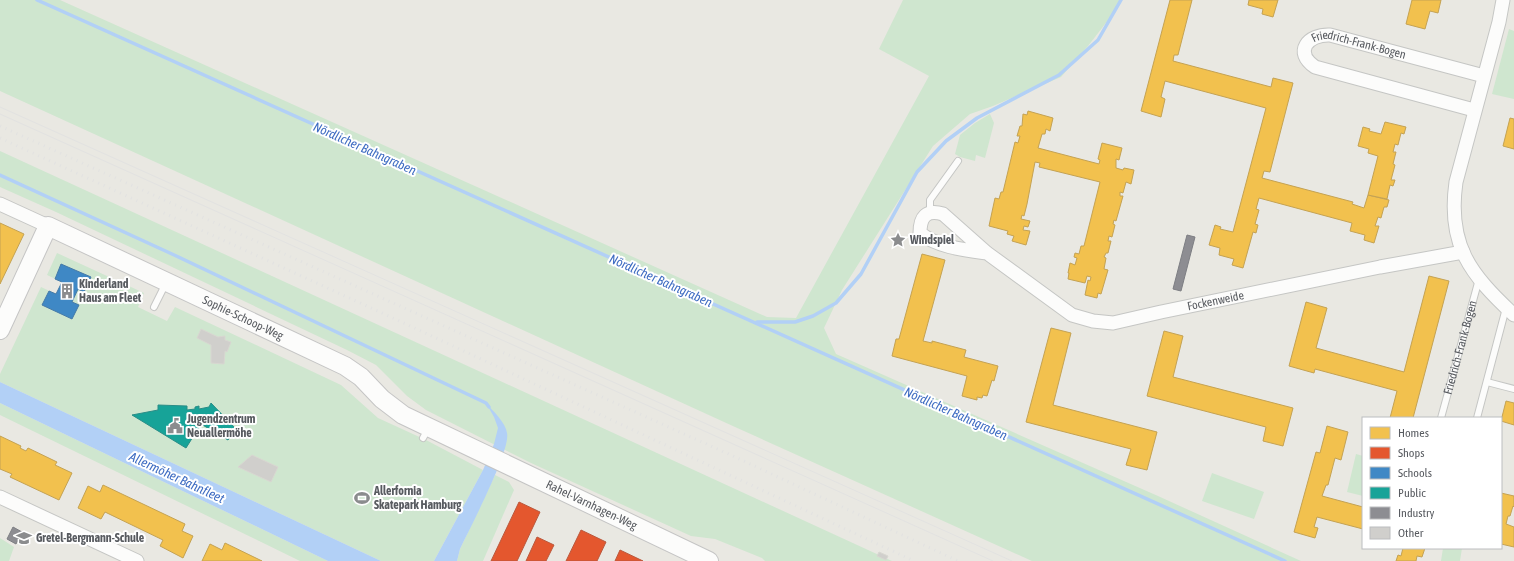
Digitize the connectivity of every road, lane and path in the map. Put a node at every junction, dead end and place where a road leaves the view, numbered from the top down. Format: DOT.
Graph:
graph roads {
  1 [pos="1503,0"];
  2 [pos="1508,0"];
  3 [pos="1499,22"];
  4 [pos="1484,76"];
  5 [pos="1474,110"];
  6 [pos="958,161"];
  7 [pos="0,204"];
  8 [pos="930,212"];
  9 [pos="48,226"];
  10 [pos="1463,252"];
  11 [pos="987,253"];
  12 [pos="1479,278"];
  13 [pos="166,282"];
  14 [pos="154,307"];
  15 [pos="1510,312"];
  16 [pos="0,330"];
  17 [pos="1486,382"];
  18 [pos="1514,389"];
  19 [pos="1441,417"];
  20 [pos="1477,417"];
  21 [pos="473,450"];
  22 [pos="0,496"];
  23 [pos="137,561"];
  24 [pos="709,561"];
  1 -- 3 [label="street, Friedrich-Frank-Bogen"];
  2 -- 3 [label="street, Friedrich-Frank-Bogen"];
  3 -- 4 [label="street, Friedrich-Frank-Bogen"];
  4 -- 5 [label="street, Friedrich-Frank-Bogen"];
  4 -- 5 [label="street, Friedrich-Frank-Bogen"];
  5 -- 10 [label="street, Friedrich-Frank-Bogen"];
  6 -- 8 [label="lane"];
  7 -- 9 [label="street, Sophie-Schoop-Weg"];
  8 -- 11 [label="street, Fockenweide"];
  8 -- 11 [label="street, Fockenweide"];
  9 -- 13 [label="street, Sophie-Schoop-Weg"];
  9 -- 16 [label="street"];
  10 -- 11 [label="street, Fockenweide"];
  10 -- 12 [label="street, Friedrich-Frank-Bogen"];
  12 -- 15 [label="street, Friedrich-Frank-Bogen"];
  12 -- 19 [label="lane, Friedrich-Frank-Bogen"];
  13 -- 14 [label="lane"];
  13 -- 21 [label="street, Sophie-Schoop-Weg"];
  15 -- 17 [label="lane, Friedrich-Frank-Bogen"];
  17 -- 18 [label="lane"];
  17 -- 20 [label="lane, Friedrich-Frank-Bogen"];
  21 -- 24 [label="street, Rahel-Varnhagen-Weg"];
  22 -- 23 [label="street"];
}
